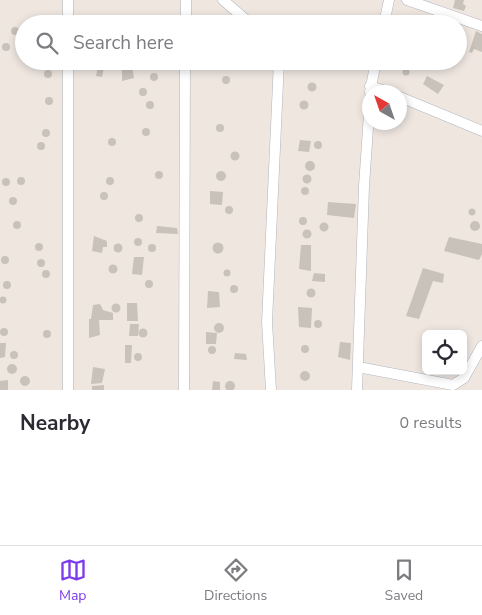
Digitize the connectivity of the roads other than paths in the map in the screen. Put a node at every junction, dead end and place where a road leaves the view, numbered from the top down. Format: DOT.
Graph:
graph roads {
  1 [pos="68,0"];
  2 [pos="186,0"];
  3 [pos="223,0"];
  4 [pos="389,0"];
  5 [pos="407,0"];
  6 [pos="68,15"];
  7 [pos="186,15"];
  8 [pos="240,15"];
  9 [pos="386,15"];
  10 [pos="450,15"];
  11 [pos="467,21"];
  12 [pos="482,26"];
  13 [pos="68,70"];
  14 [pos="185,70"];
  15 [pos="279,70"];
  16 [pos="374,70"];
  17 [pos="371,85"];
  18 [pos="407,100"];
  19 [pos="368,130"];
  20 [pos="482,131"];
  21 [pos="482,346"];
  22 [pos="358,367"];
  23 [pos="453,388"];
  24 [pos="68,390"];
  25 [pos="184,390"];
  26 [pos="271,390"];
  27 [pos="357,390"];
  1 -- 6 [label="street"];
  2 -- 7 [label="street"];
  3 -- 8 [label="street"];
  4 -- 9 [label="street"];
  5 -- 10 [label="street"];
  11 -- 12 [label="street"];
  13 -- 24 [label="street"];
  14 -- 25 [label="street"];
  15 -- 26 [label="street"];
  16 -- 17 [label="street"];
  18 -- 20 [label="street"];
  19 -- 22 [label="street"];
  21 -- 23 [label="street"];
  22 -- 23 [label="street"];
  22 -- 27 [label="street"];
}
